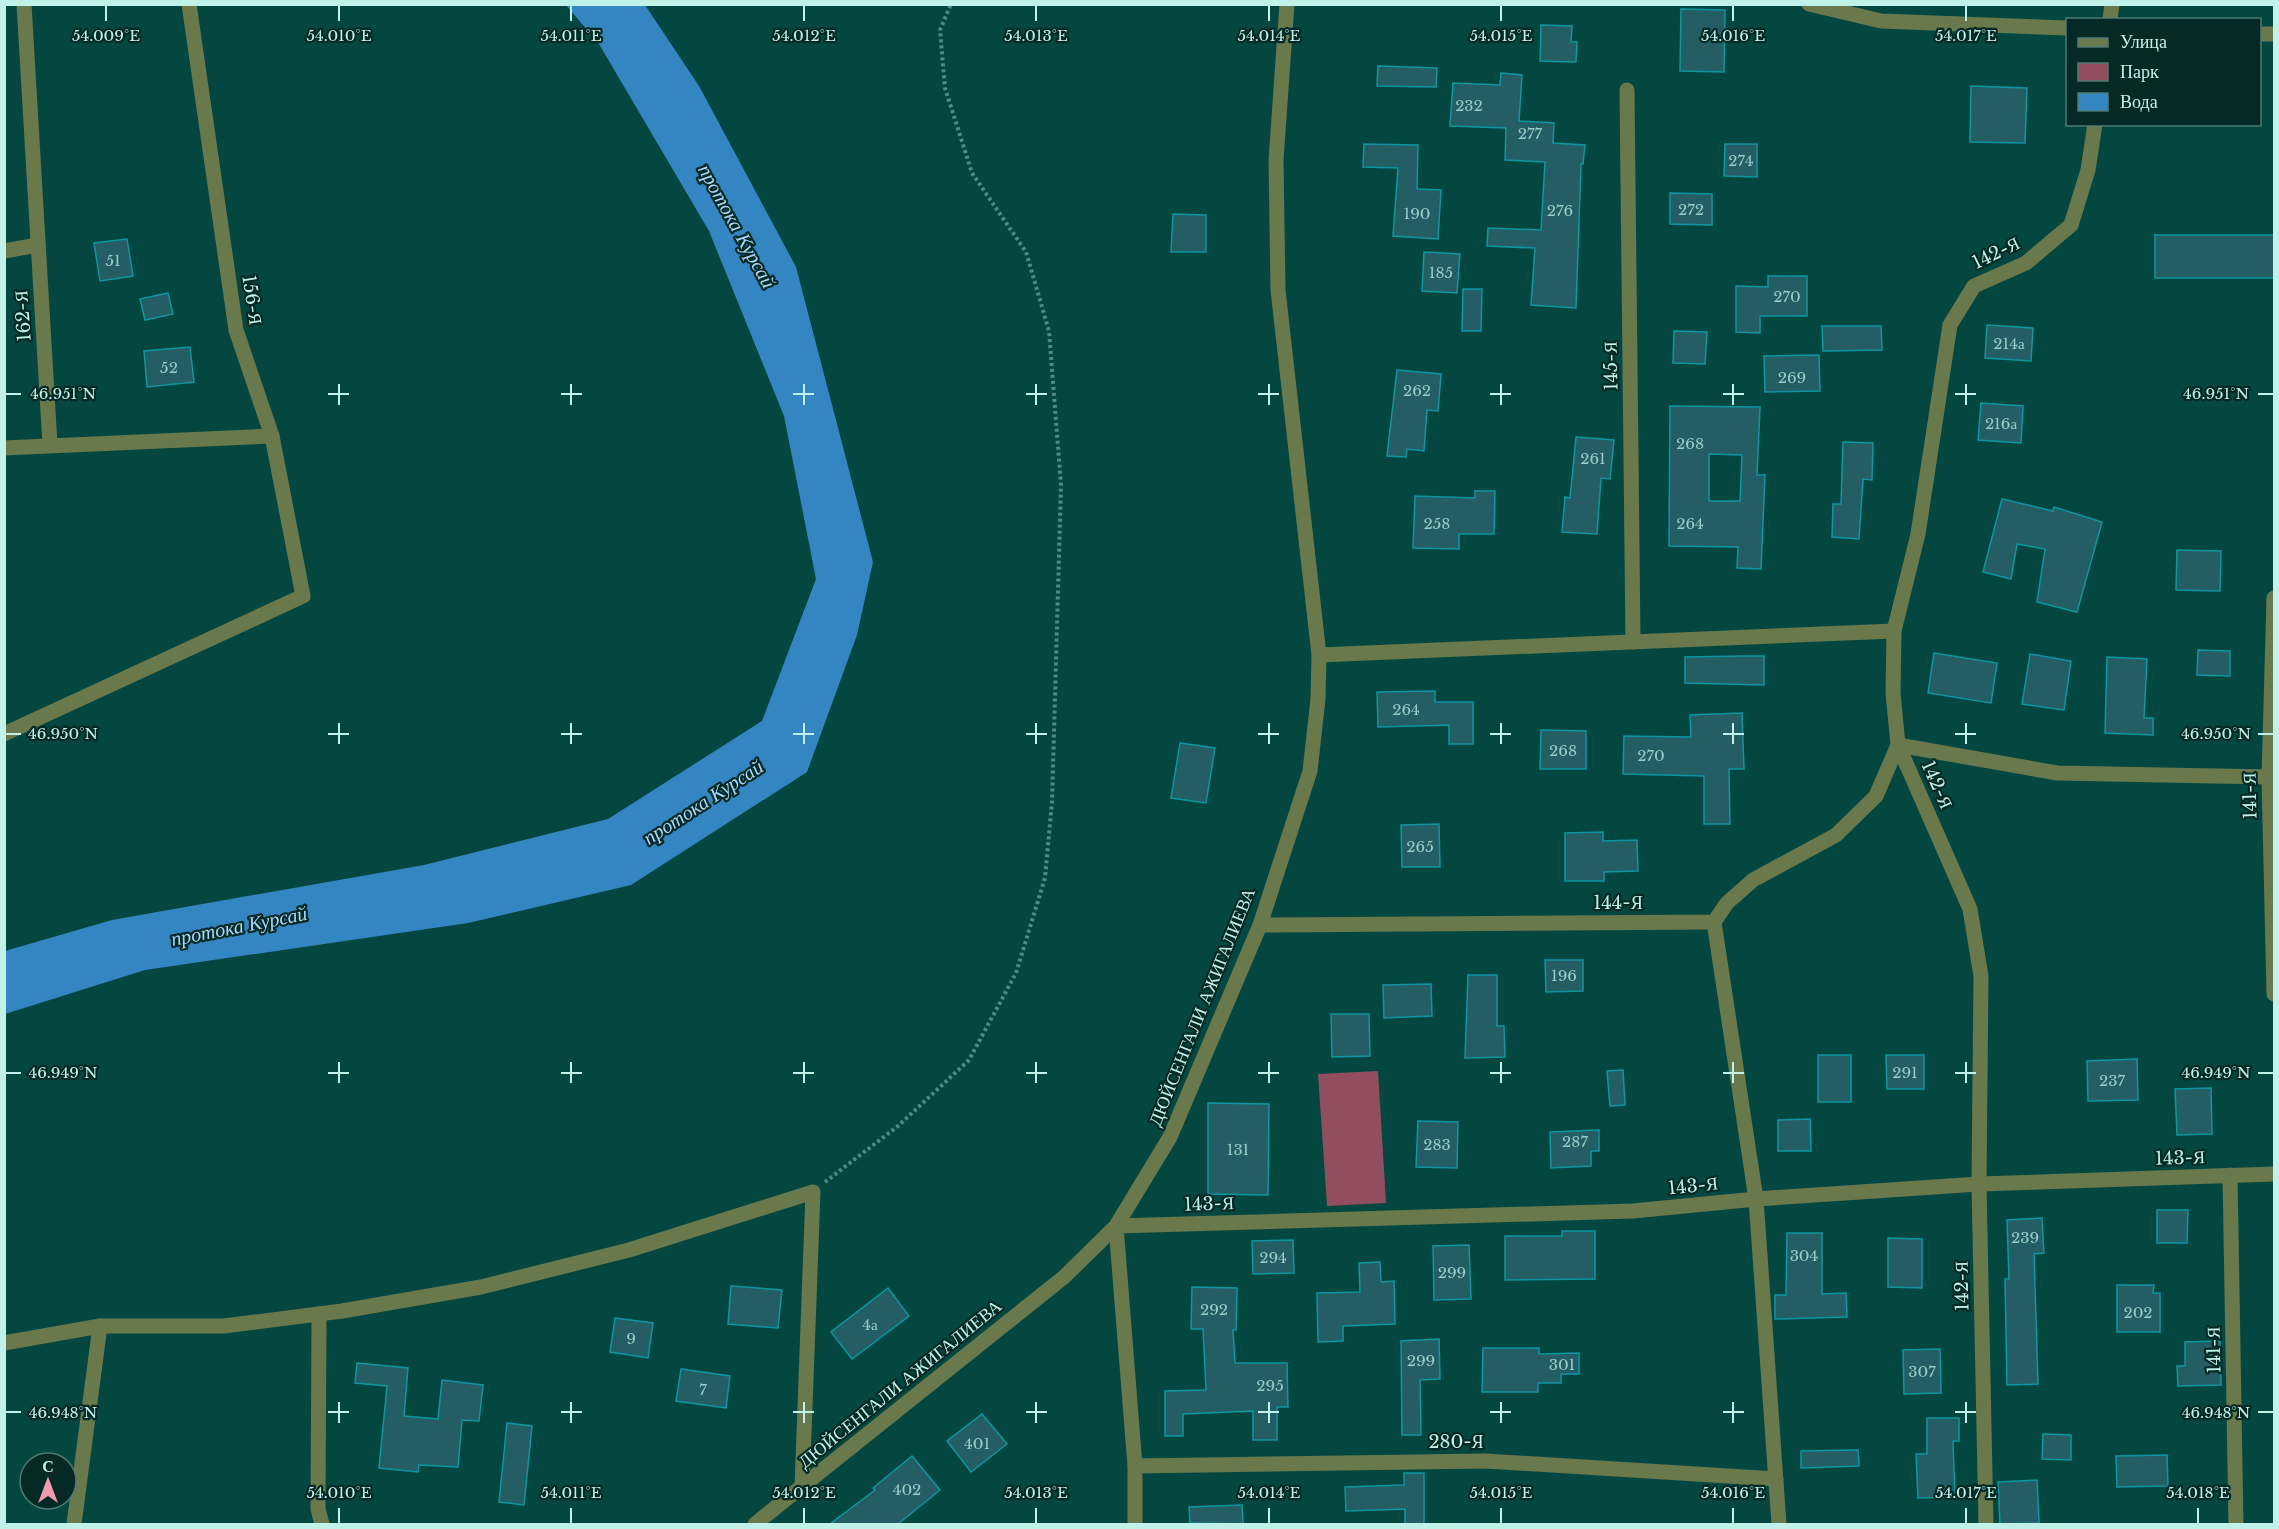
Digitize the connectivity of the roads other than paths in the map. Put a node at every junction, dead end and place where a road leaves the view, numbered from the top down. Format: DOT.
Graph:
graph roads {
  1 [pos="24,4"];
  2 [pos="189,4"];
  3 [pos="1287,4"];
  4 [pos="1809,4"];
  5 [pos="2066,28"];
  6 [pos="1627,90"];
  7 [pos="2095,126"];
  8 [pos="38,246"];
  9 [pos="4,251"];
  10 [pos="272,436"];
  11 [pos="50,445"];
  12 [pos="4,448"];
  13 [pos="2274,598"];
  14 [pos="1894,631"];
  15 [pos="1633,642"];
  16 [pos="1319,656"];
  17 [pos="4,734"];
  18 [pos="1898,745"];
  19 [pos="2269,777"];
  20 [pos="1714,922"];
  21 [pos="1260,925"];
  22 [pos="2274,994"];
  23 [pos="2274,1174"];
  24 [pos="2230,1175"];
  25 [pos="1979,1184"];
  26 [pos="1756,1199"];
  27 [pos="1116,1226"];
  28 [pos="319,1314"];
  29 [pos="100,1326"];
  30 [pos="4,1343"];
  31 [pos="1135,1466"];
  32 [pos="1776,1479"];
  33 [pos="802,1487"];
  34 [pos="74,1524"];
  35 [pos="322,1524"];
  36 [pos="755,1524"];
  37 [pos="1135,1524"];
  38 [pos="1779,1524"];
  39 [pos="1986,1524"];
  40 [pos="2236,1524"];
  1 -- 8 [label="street, 162-Я"];
  2 -- 10 [label="street, 156-Я"];
  3 -- 16 [label="street, ДЮЙСЕНГАЛИ АЖИГАЛИЕВА"];
  4 -- 5 [label="street"];
  6 -- 15 [label="street, 145-Я"];
  7 -- 14 [label="street, 142-Я"];
  8 -- 9 [label="street"];
  8 -- 11 [label="street, 162-Я"];
  10 -- 11 [label="street"];
  10 -- 17 [label="street, 156-Я"];
  11 -- 12 [label="street"];
  13 -- 19 [label="street, 141-Я"];
  14 -- 15 [label="street"];
  14 -- 18 [label="street, 142-Я"];
  15 -- 16 [label="street"];
  16 -- 21 [label="street, ДЮЙСЕНГАЛИ АЖИГАЛИЕВА"];
  18 -- 19 [label="street"];
  18 -- 20 [label="street"];
  18 -- 25 [label="street, 142-Я"];
  19 -- 22 [label="street, 141-Я"];
  20 -- 21 [label="street, 144-Я"];
  20 -- 26 [label="street"];
  21 -- 27 [label="street, ДЮЙСЕНГАЛИ АЖИГАЛИЕВА"];
  23 -- 24 [label="street, 143-Я"];
  24 -- 25 [label="street, 143-Я"];
  24 -- 40 [label="street, 141-Я"];
  25 -- 26 [label="street, 143-Я"];
  25 -- 39 [label="street, 142-Я"];
  26 -- 27 [label="street, 143-Я"];
  26 -- 32 [label="street"];
  27 -- 31 [label="street"];
  27 -- 33 [label="street, ДЮЙСЕНГАЛИ АЖИГАЛИЕВА"];
  28 -- 29 [label="street"];
  28 -- 33 [label="street"];
  28 -- 35 [label="street"];
  29 -- 30 [label="street"];
  29 -- 34 [label="street"];
  31 -- 32 [label="street, 280-Я"];
  31 -- 37 [label="street"];
  32 -- 38 [label="street"];
  33 -- 36 [label="street, ДЮЙСЕНГАЛИ АЖИГАЛИЕВА"];
}
